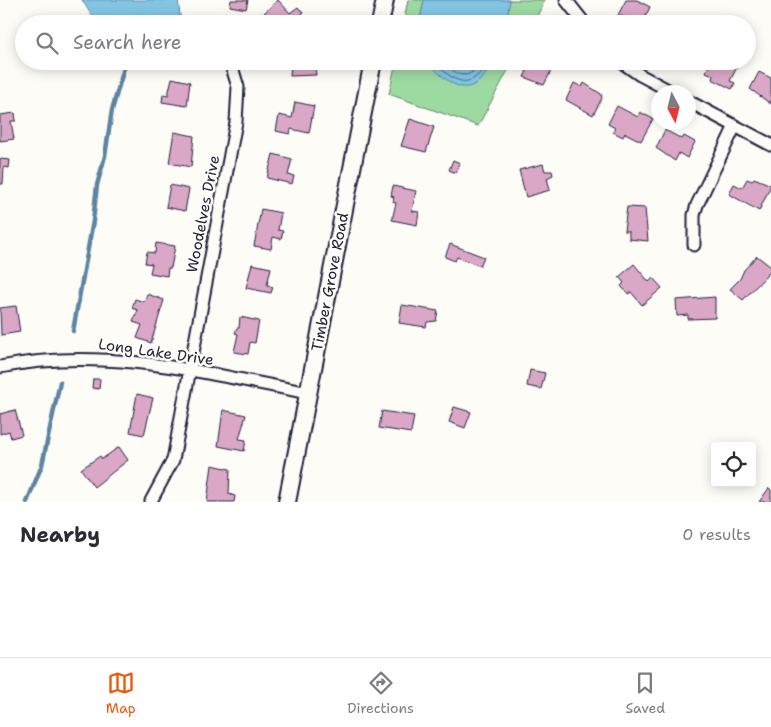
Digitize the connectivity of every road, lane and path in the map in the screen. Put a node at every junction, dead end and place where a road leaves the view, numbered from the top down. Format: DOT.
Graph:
graph roads {
  1 [pos="385,0"];
  2 [pos="566,0"];
  3 [pos="382,15"];
  4 [pos="578,15"];
  5 [pos="233,70"];
  6 [pos="371,70"];
  7 [pos="633,70"];
  8 [pos="659,85"];
  9 [pos="696,105"];
  10 [pos="735,126"];
  11 [pos="771,145"];
  12 [pos="694,244"];
  13 [pos="0,368"];
  14 [pos="189,370"];
  15 [pos="308,393"];
  16 [pos="151,501"];
  17 [pos="287,502"];
  1 -- 3 [label="street"];
  2 -- 4 [label="street"];
  5 -- 14 [label="street, Woodelves Drive"];
  6 -- 15 [label="street, Timber Grove Road"];
  7 -- 8 [label="street"];
  9 -- 10 [label="street"];
  10 -- 11 [label="street"];
  10 -- 12 [label="street"];
  13 -- 14 [label="street, Long Lake Drive"];
  14 -- 15 [label="street, Long Lake Drive"];
  14 -- 16 [label="street, Woodelves Drive"];
  15 -- 17 [label="street, Timber Grove Road"];
}
